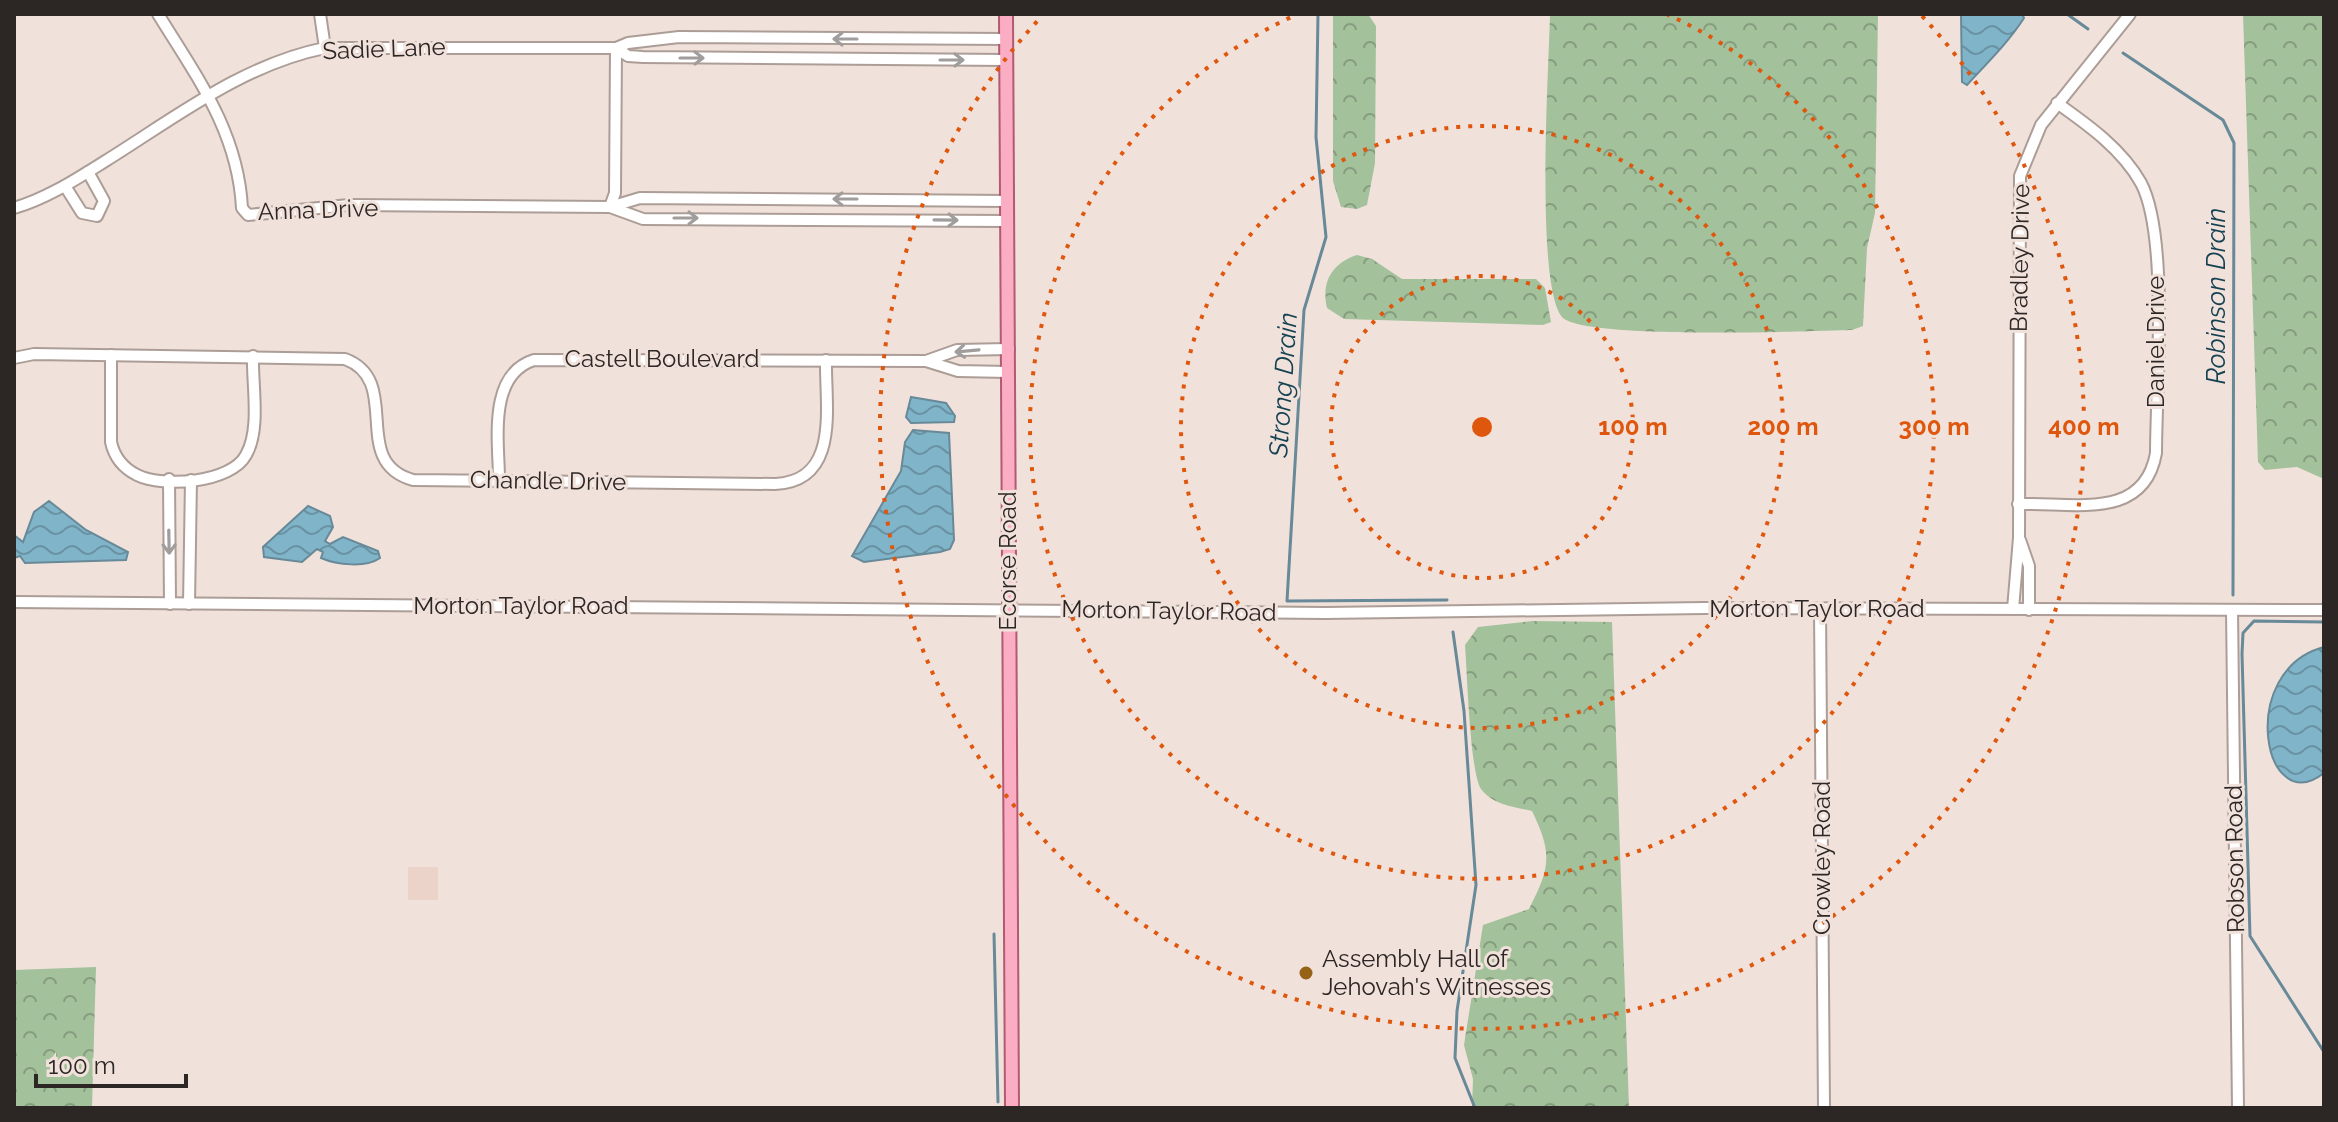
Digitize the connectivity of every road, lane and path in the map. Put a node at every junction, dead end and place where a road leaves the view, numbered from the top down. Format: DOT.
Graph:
graph roads {
  1 [pos="158,14"];
  2 [pos="320,14"];
  3 [pos="1006,14"];
  4 [pos="2130,14"];
  5 [pos="1007,39"];
  6 [pos="325,48"];
  7 [pos="616,48"];
  8 [pos="1006,60"];
  9 [pos="208,98"];
  10 [pos="2057,103"];
  11 [pos="88,172"];
  12 [pos="65,186"];
  13 [pos="1007,201"];
  14 [pos="610,207"];
  15 [pos="14,208"];
  16 [pos="1008,221"];
  17 [pos="1009,349"];
  18 [pos="111,355"];
  19 [pos="253,356"];
  20 [pos="14,358"];
  21 [pos="826,360"];
  22 [pos="926,361"];
  23 [pos="1008,372"];
  24 [pos="169,479"];
  25 [pos="191,480"];
  26 [pos="499,480"];
  27 [pos="2018,504"];
  28 [pos="2019,538"];
  29 [pos="14,602"];
  30 [pos="170,604"];
  31 [pos="189,604"];
  32 [pos="1008,608"];
  33 [pos="1820,609"];
  34 [pos="2013,609"];
  35 [pos="2029,610"];
  36 [pos="2232,610"];
  37 [pos="2324,610"];
  38 [pos="1012,1108"];
  39 [pos="1824,1108"];
  40 [pos="2238,1108"];
  1 -- 9 [label="street, Anna Drive"];
  2 -- 6 [label="street"];
  3 -- 5 [label="main road, Ecorse Road"];
  4 -- 10 [label="street, Bradley Drive"];
  5 -- 7 [label="street, Sadie Lane, one-way"];
  5 -- 8 [label="main road, Ecorse Road"];
  6 -- 7 [label="street, Sadie Lane"];
  6 -- 9 [label="street, Sadie Lane"];
  7 -- 8 [label="street, Sadie Lane, one-way"];
  7 -- 14 [label="street"];
  8 -- 13 [label="main road, Ecorse Road"];
  9 -- 11 [label="street, Sadie Lane"];
  9 -- 14 [label="street, Anna Drive"];
  10 -- 27 [label="street, Bradley Drive"];
  10 -- 27 [label="street, Daniel Drive"];
  11 -- 12 [label="street, Sadie Lane"];
  11 -- 12 [label="street"];
  12 -- 15 [label="street, Sadie Lane"];
  13 -- 14 [label="street, Anna Drive, one-way"];
  13 -- 16 [label="main road, Ecorse Road"];
  14 -- 16 [label="street, Anna Drive, one-way"];
  16 -- 17 [label="main road, Ecorse Road"];
  17 -- 22 [label="street, Castell Boulevard, one-way"];
  17 -- 23 [label="main road, Ecorse Road"];
  18 -- 19 [label="street, Chandle Drive"];
  18 -- 20 [label="street, Chandle Drive"];
  18 -- 24 [label="street"];
  19 -- 25 [label="street"];
  19 -- 26 [label="street, Chandle Drive"];
  21 -- 22 [label="street, Castell Boulevard"];
  21 -- 26 [label="street, Castell Boulevard"];
  21 -- 26 [label="street, Chandle Drive"];
  22 -- 23 [label="street, Castell Boulevard"];
  23 -- 32 [label="main road, Ecorse Road"];
  24 -- 25 [label="street"];
  24 -- 30 [label="street, one-way"];
  25 -- 31 [label="street"];
  27 -- 28 [label="street, Bradley Drive"];
  28 -- 34 [label="street, Bradley Drive"];
  28 -- 35 [label="street, Bradley Drive"];
  29 -- 30 [label="street, Morton Taylor Road"];
  30 -- 31 [label="street, Morton Taylor Road"];
  31 -- 32 [label="street, Morton Taylor Road"];
  32 -- 33 [label="street, Morton Taylor Road"];
  32 -- 38 [label="main road, Ecorse Road"];
  33 -- 34 [label="street, Morton Taylor Road"];
  33 -- 39 [label="street, Crowley Road"];
  34 -- 35 [label="street, Morton Taylor Road"];
  35 -- 36 [label="street, Morton Taylor Road"];
  36 -- 37 [label="street, Morton Taylor Road"];
  36 -- 40 [label="street, Robson Road"];
}
